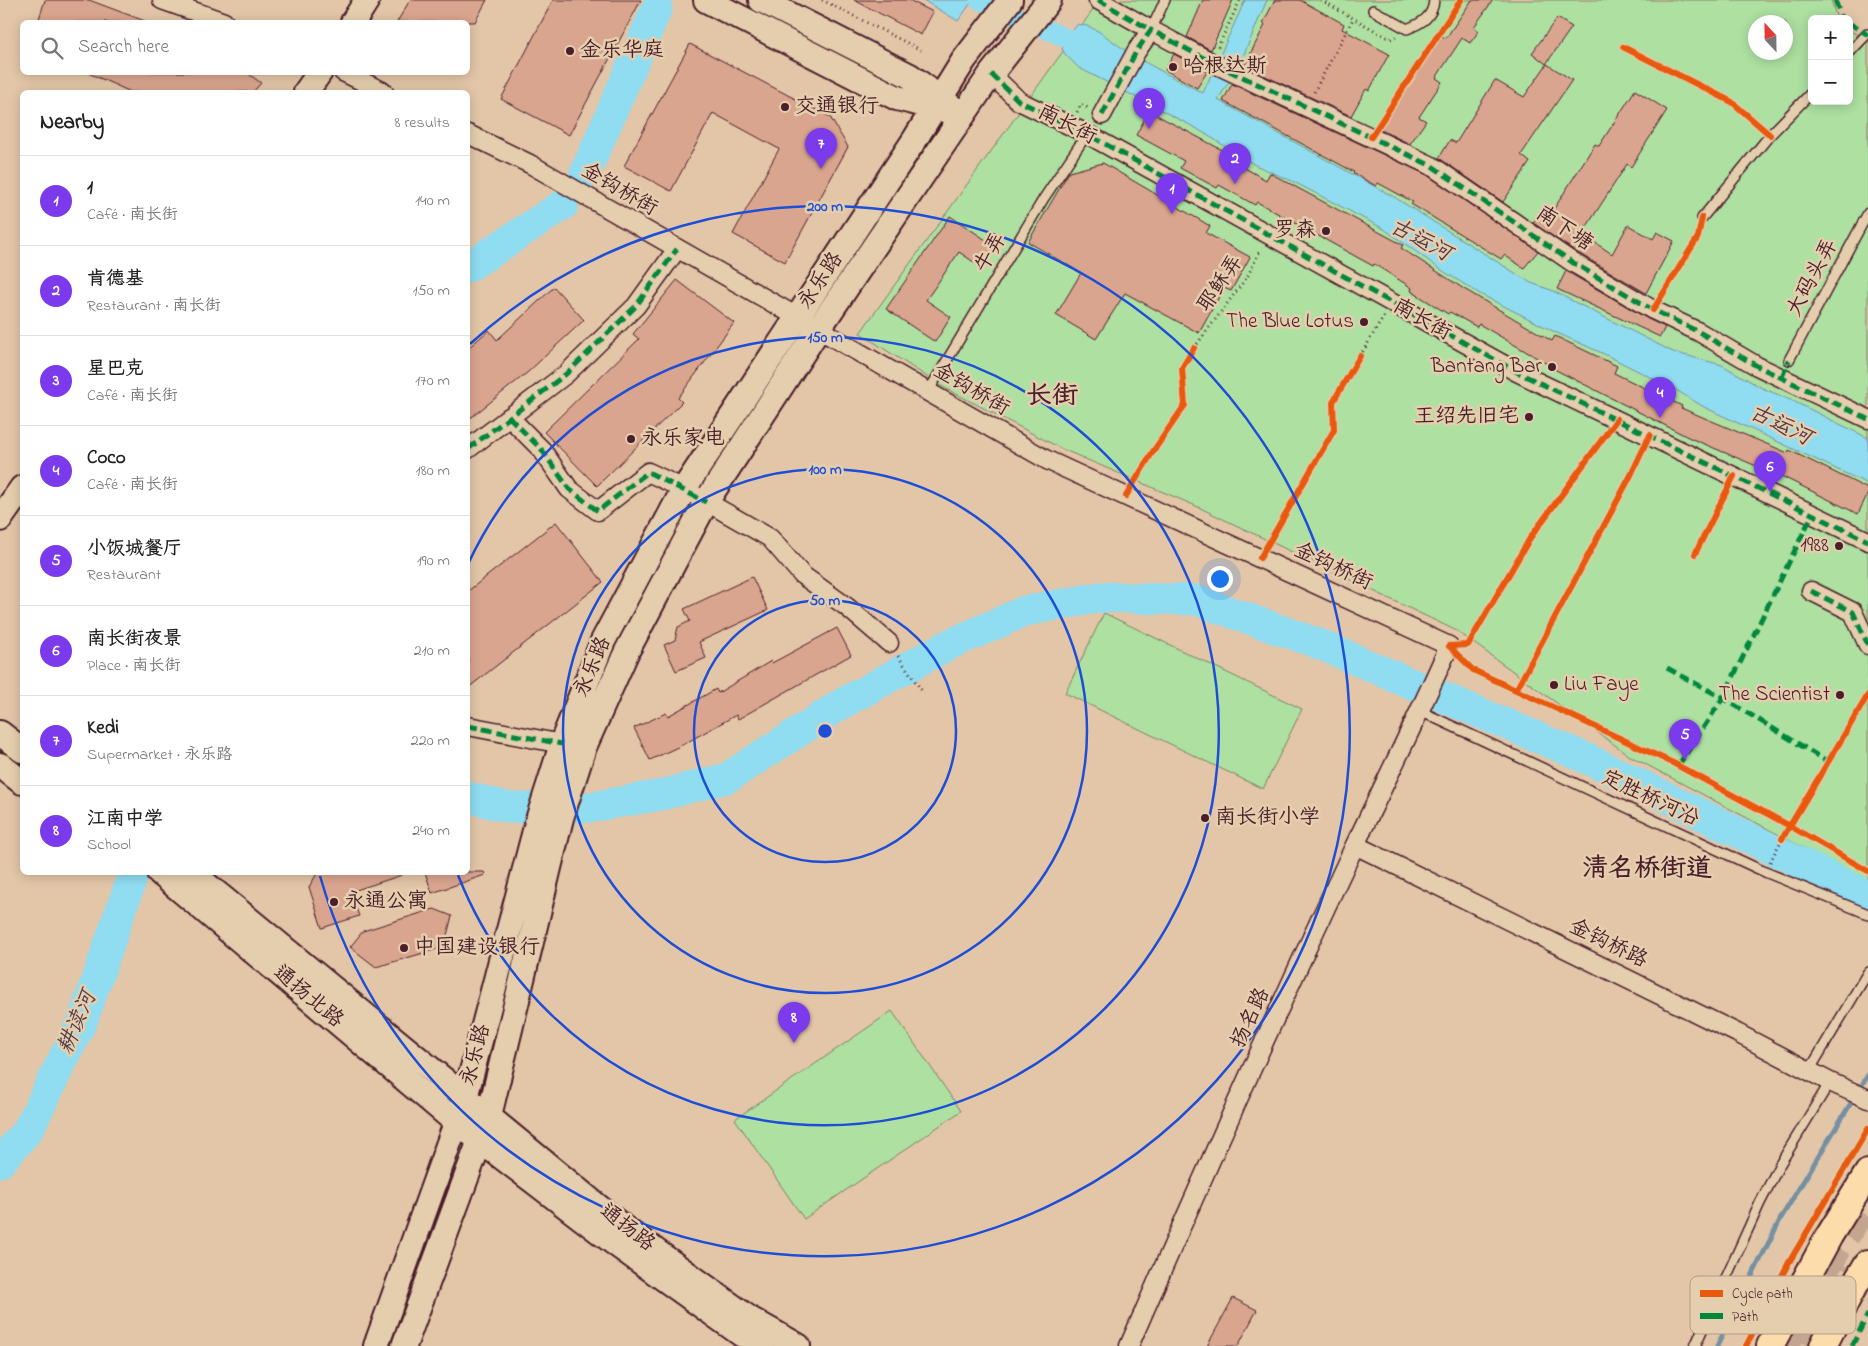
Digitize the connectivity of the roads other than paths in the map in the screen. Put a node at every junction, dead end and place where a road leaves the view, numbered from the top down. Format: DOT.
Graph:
graph roads {
  1 [pos="162,0"];
  2 [pos="368,0"];
  3 [pos="706,0"];
  4 [pos="761,0"];
  5 [pos="1010,0"];
  6 [pos="1049,0"];
  7 [pos="1098,0"];
  8 [pos="1165,0"];
  9 [pos="1434,0"];
  10 [pos="1373,10"];
  11 [pos="218,20"];
  12 [pos="354,20"];
  13 [pos="1151,30"];
  14 [pos="1867,34"];
  15 [pos="1853,48"];
  16 [pos="991,74"];
  17 [pos="318,75"];
  18 [pos="350,75"];
  19 [pos="307,90"];
  20 [pos="380,90"];
  21 [pos="1808,96"];
  22 [pos="938,103"];
  23 [pos="963,115"];
  24 [pos="1102,115"];
  25 [pos="1087,134"];
  26 [pos="470,135"];
  27 [pos="1868,213"];
  28 [pos="1702,218"];
  29 [pos="677,249"];
  30 [pos="796,318"];
  31 [pos="819,328"];
  32 [pos="1789,360"];
  33 [pos="928,392"];
  34 [pos="509,417"];
  35 [pos="1868,419"];
  36 [pos="470,447"];
  37 [pos="684,489"];
  38 [pos="20,491"];
  39 [pos="706,502"];
  40 [pos="0,519"];
  41 [pos="1868,541"];
  42 [pos="1811,591"];
  43 [pos="889,644"];
  44 [pos="1868,645"];
  45 [pos="1441,664"];
  46 [pos="1420,711"];
  47 [pos="470,726"];
  48 [pos="0,732"];
  49 [pos="562,744"];
  50 [pos="20,748"];
  51 [pos="0,765"];
  52 [pos="20,780"];
  53 [pos="550,818"];
  54 [pos="1355,845"];
  55 [pos="163,875"];
  56 [pos="195,875"];
  57 [pos="1868,914"];
  58 [pos="1868,972"];
  59 [pos="1809,1071"];
  60 [pos="1835,1084"];
  61 [pos="465,1098"];
  62 [pos="1868,1099"];
  63 [pos="489,1116"];
  64 [pos="456,1122"];
  65 [pos="480,1140"];
  66 [pos="1868,1172"];
  67 [pos="1868,1263"];
  68 [pos="1727,1276"];
  69 [pos="1808,1276"];
  70 [pos="1856,1283"];
  71 [pos="1701,1334"];
  72 [pos="1776,1334"];
  73 [pos="1829,1334"];
  74 [pos="376,1346"];
  75 [pos="404,1346"];
  76 [pos="762,1346"];
  77 [pos="798,1346"];
  78 [pos="1130,1346"];
  79 [pos="1695,1346"];
  80 [pos="1770,1346"];
  81 [pos="1823,1346"];
  1 -- 11 [label="street"];
  2 -- 12 [label="main road"];
  3 -- 22 [label="main road"];
  4 -- 22 [label="main road"];
  5 -- 22 [label="main road, 永乐路"];
  6 -- 16 [label="main road, 永乐路"];
  7 -- 13 [label="street"];
  8 -- 13 [label="lane"];
  9 -- 10 [label="lane"];
  13 -- 24 [label="street"];
  13 -- 35 [label="street, 南下塘"];
  14 -- 15 [label="lane"];
  16 -- 23 [label="main road, 永乐路"];
  16 -- 25 [label="street, 南长街"];
  17 -- 19 [label="main road"];
  18 -- 20 [label="street"];
  21 -- 28 [label="lane"];
  22 -- 23 [label="main road"];
  22 -- 30 [label="main road, 永乐路"];
  23 -- 31 [label="main road, 永乐路"];
  25 -- 33 [label="lane, 牛弄"];
  25 -- 41 [label="street, 南长街"];
  26 -- 29 [label="street, 金钩桥街"];
  27 -- 32 [label="lane, 大码头弄"];
  29 -- 30 [label="street, 金钩桥街"];
  29 -- 34 [label="street"];
  30 -- 31 [label="street, 金钩桥街"];
  30 -- 37 [label="main road, 永乐路"];
  31 -- 33 [label="street, 金钩桥街"];
  31 -- 39 [label="main road, 永乐路"];
  33 -- 45 [label="street, 金钩桥街"];
  34 -- 36 [label="street"];
  34 -- 37 [label="street"];
  37 -- 39 [label="street"];
  37 -- 49 [label="main road, 永乐路"];
  38 -- 40 [label="main road"];
  39 -- 43 [label="street"];
  39 -- 53 [label="main road, 永乐路"];
  42 -- 44 [label="street"];
  45 -- 46 [label="street, 扬名路"];
  46 -- 54 [label="street, 扬名路"];
  46 -- 57 [label="lane, 定胜桥河沿"];
  47 -- 49 [label="street"];
  48 -- 50 [label="main road"];
  49 -- 53 [label="main road, 永乐路"];
  51 -- 52 [label="main road"];
  53 -- 61 [label="main road, 永乐路"];
  53 -- 63 [label="main road, 永乐路"];
  54 -- 59 [label="street, 金钩桥路"];
  54 -- 78 [label="street, 扬名路"];
  55 -- 64 [label="main road, 通扬北路"];
  56 -- 61 [label="main road, 通扬北路"];
  58 -- 59 [label="lane"];
  59 -- 60 [label="street, 金钩桥路"];
  60 -- 62 [label="street, 金钩桥路"];
  60 -- 68 [label="lane"];
  61 -- 63 [label="main road, 通扬路"];
  61 -- 64 [label="main road, 永乐路"];
  63 -- 65 [label="main road, 永乐路"];
  63 -- 77 [label="main road, 通扬路"];
  64 -- 65 [label="main road, 通扬路"];
  64 -- 74 [label="main road, 永乐路"];
  65 -- 75 [label="main road, 永乐路"];
  65 -- 76 [label="main road, 通扬路"];
  66 -- 69 [label="main road"];
  67 -- 70 [label="main road"];
  71 -- 79 [label="lane"];
  72 -- 80 [label="main road"];
  73 -- 81 [label="main road"];
}
